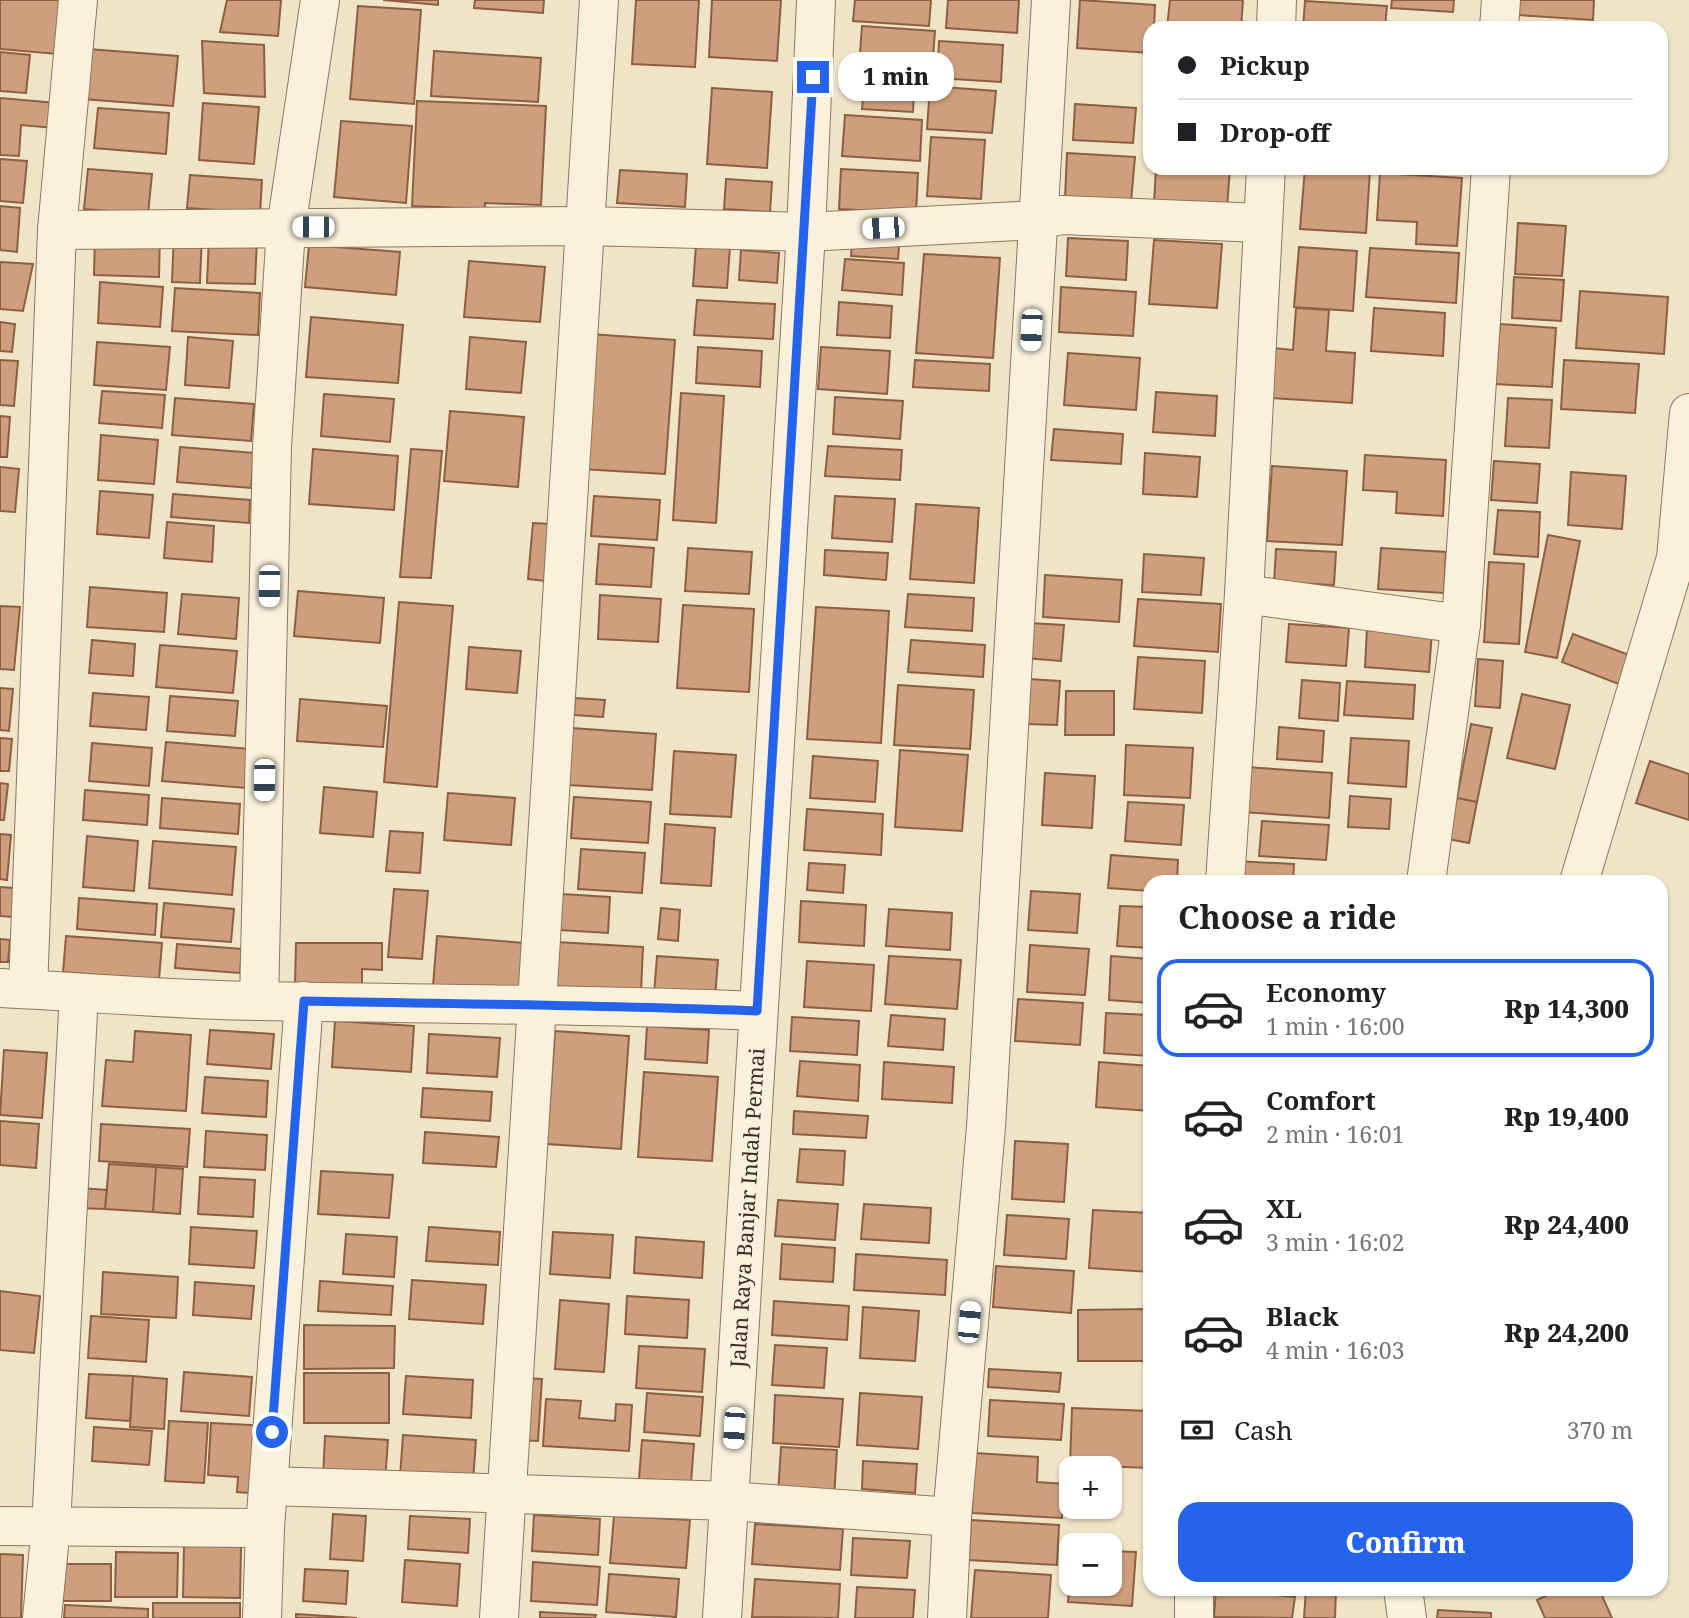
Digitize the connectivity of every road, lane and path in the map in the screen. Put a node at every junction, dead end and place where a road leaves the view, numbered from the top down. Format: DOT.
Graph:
graph roads {
  1 [pos="78,0"];
  2 [pos="320,0"];
  3 [pos="599,0"];
  4 [pos="817,0"];
  5 [pos="1051,0"];
  6 [pos="1278,0"];
  7 [pos="1500,0"];
  8 [pos="1276,21"];
  9 [pos="1499,21"];
  10 [pos="1265,175"];
  11 [pos="1491,175"];
  12 [pos="1038,220"];
  13 [pos="1262,223"];
  14 [pos="586,226"];
  15 [pos="286,228"];
  16 [pos="57,230"];
  17 [pos="806,232"];
  18 [pos="1689,413"];
  19 [pos="1682,559"];
  20 [pos="1244,594"];
  21 [pos="1461,624"];
  22 [pos="1225,875"];
  23 [pos="1427,875"];
  24 [pos="1581,875"];
  25 [pos="14,988"];
  26 [pos="79,993"];
  27 [pos="259,1001"];
  28 [pos="304,1001"];
  29 [pos="537,1007"];
  30 [pos="757,1011"];
  31 [pos="268,1486"];
  32 [pos="506,1495"];
  33 [pos="729,1501"];
  34 [pos="952,1517"];
  35 [pos="51,1525"];
  36 [pos="0,1526"];
  37 [pos="265,1528"];
  38 [pos="1194,1596"];
  39 [pos="1404,1596"];
  40 [pos="42,1618"];
  41 [pos="262,1618"];
  42 [pos="499,1618"];
  43 [pos="722,1618"];
  44 [pos="947,1618"];
  45 [pos="1194,1618"];
  46 [pos="1406,1618"];
  1 -- 16 [label="street"];
  2 -- 15 [label="street"];
  3 -- 14 [label="street"];
  4 -- 17 [label="street, Jalan Raya Banjar Indah Permai"];
  5 -- 12 [label="street"];
  6 -- 8 [label="street"];
  7 -- 9 [label="street"];
  10 -- 13 [label="street"];
  11 -- 21 [label="street"];
  12 -- 13 [label="street"];
  12 -- 17 [label="street"];
  12 -- 34 [label="street"];
  13 -- 20 [label="street"];
  14 -- 15 [label="street"];
  14 -- 17 [label="street"];
  14 -- 29 [label="street"];
  15 -- 16 [label="street"];
  15 -- 27 [label="street"];
  16 -- 25 [label="street"];
  17 -- 30 [label="street, Jalan Raya Banjar Indah Permai"];
  18 -- 19 [label="street"];
  19 -- 24 [label="street"];
  20 -- 21 [label="street"];
  20 -- 22 [label="street"];
  21 -- 23 [label="street"];
  25 -- 26 [label="street"];
  26 -- 27 [label="street"];
  26 -- 35 [label="street"];
  27 -- 28 [label="street"];
  28 -- 29 [label="street"];
  28 -- 31 [label="street"];
  29 -- 30 [label="street"];
  29 -- 32 [label="street"];
  30 -- 33 [label="street, Jalan Raya Banjar Indah Permai"];
  31 -- 32 [label="street"];
  31 -- 37 [label="street"];
  32 -- 33 [label="street"];
  32 -- 42 [label="street"];
  33 -- 34 [label="street"];
  33 -- 43 [label="street, Jalan Raya Banjar Indah Permai"];
  34 -- 44 [label="street"];
  35 -- 36 [label="street"];
  35 -- 37 [label="street"];
  35 -- 40 [label="street"];
  37 -- 41 [label="street"];
  38 -- 45 [label="street"];
  39 -- 46 [label="street"];
}
